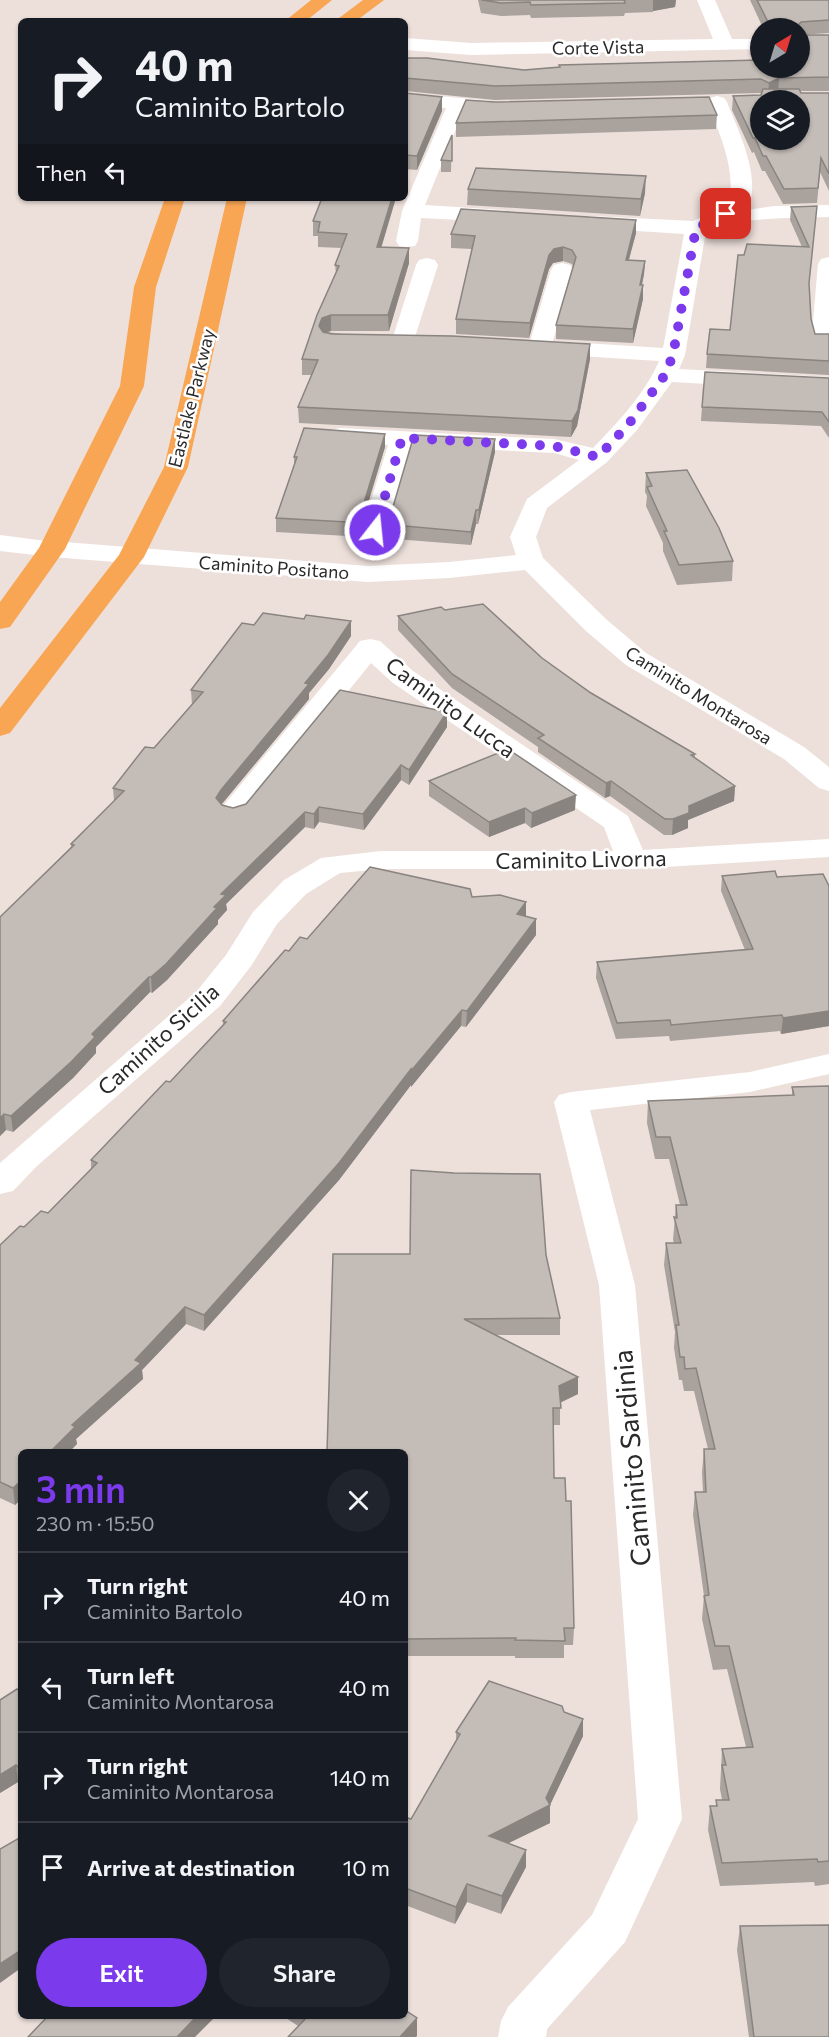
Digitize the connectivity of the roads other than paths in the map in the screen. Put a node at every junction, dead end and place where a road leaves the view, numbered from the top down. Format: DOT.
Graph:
graph roads {
  1 [pos="323,0"];
  2 [pos="375,0"];
  3 [pos="706,0"];
  4 [pos="298,18"];
  5 [pos="348,18"];
  6 [pos="717,25"];
  7 [pos="693,26"];
  8 [pos="585,29"];
  9 [pos="412,37"];
  10 [pos="468,41"];
  11 [pos="750,44"];
  12 [pos="725,45"];
  13 [pos="408,99"];
  14 [pos="717,102"];
  15 [pos="457,104"];
  16 [pos="530,107"];
  17 [pos="173,201"];
  18 [pos="236,201"];
  19 [pos="412,211"];
  20 [pos="829,211"];
  21 [pos="519,217"];
  22 [pos="566,220"];
  23 [pos="704,225"];
  24 [pos="407,241"];
  25 [pos="829,264"];
  26 [pos="427,265"];
  27 [pos="562,270"];
  28 [pos="823,333"];
  29 [pos="379,340"];
  30 [pos="403,340"];
  31 [pos="426,342"];
  32 [pos="517,346"];
  33 [pos="540,348"];
  34 [pos="669,365"];
  35 [pos="829,384"];
  36 [pos="322,434"];
  37 [pos="402,438"];
  38 [pos="598,457"];
  39 [pos="375,530"];
  40 [pos="0,543"];
  41 [pos="52,549"];
  42 [pos="131,557"];
  43 [pos="531,561"];
  44 [pos="0,621"];
  45 [pos="0,728"];
  46 [pos="829,782"];
  47 [pos="234,812"];
  48 [pos="829,848"];
  49 [pos="632,860"];
  50 [pos="332,865"];
  51 [pos="829,1064"];
  52 [pos="0,1183"];
  53 [pos="522,2037"];
  1 -- 4 [label="main road"];
  2 -- 5 [label="main road"];
  3 -- 6 [label="street"];
  6 -- 7 [label="street"];
  6 -- 12 [label="street"];
  8 -- 10 [label="street, Corte Vista"];
  9 -- 10 [label="street, Corte Vista"];
  10 -- 12 [label="street, Corte Vista"];
  11 -- 12 [label="street, Corte Vista"];
  13 -- 15 [label="street"];
  14 -- 23 [label="street"];
  15 -- 16 [label="street"];
  15 -- 19 [label="street"];
  17 -- 41 [label="main road"];
  18 -- 42 [label="main road, Eastlake Parkway"];
  19 -- 21 [label="street"];
  19 -- 24 [label="street"];
  20 -- 23 [label="street"];
  22 -- 23 [label="street"];
  23 -- 34 [label="street"];
  25 -- 28 [label="street"];
  26 -- 30 [label="street"];
  27 -- 33 [label="street"];
  29 -- 30 [label="street"];
  30 -- 31 [label="street"];
  32 -- 33 [label="street"];
  33 -- 34 [label="street"];
  34 -- 35 [label="street"];
  34 -- 38 [label="street"];
  36 -- 37 [label="street"];
  37 -- 38 [label="street"];
  37 -- 39 [label="street"];
  38 -- 43 [label="street"];
  40 -- 41 [label="street, Caminito Positano"];
  41 -- 42 [label="street, Caminito Positano"];
  41 -- 44 [label="main road"];
  42 -- 43 [label="street, Caminito Positano"];
  42 -- 45 [label="main road, Eastlake Parkway"];
  43 -- 46 [label="street, Caminito Montarosa"];
  47 -- 49 [label="street, Caminito Lucca"];
  48 -- 49 [label="street, Caminito Livorna"];
  49 -- 50 [label="street, Caminito Livorna"];
  50 -- 52 [label="street, Caminito Sicilia"];
  51 -- 53 [label="street, Caminito Sardinia"];
}
